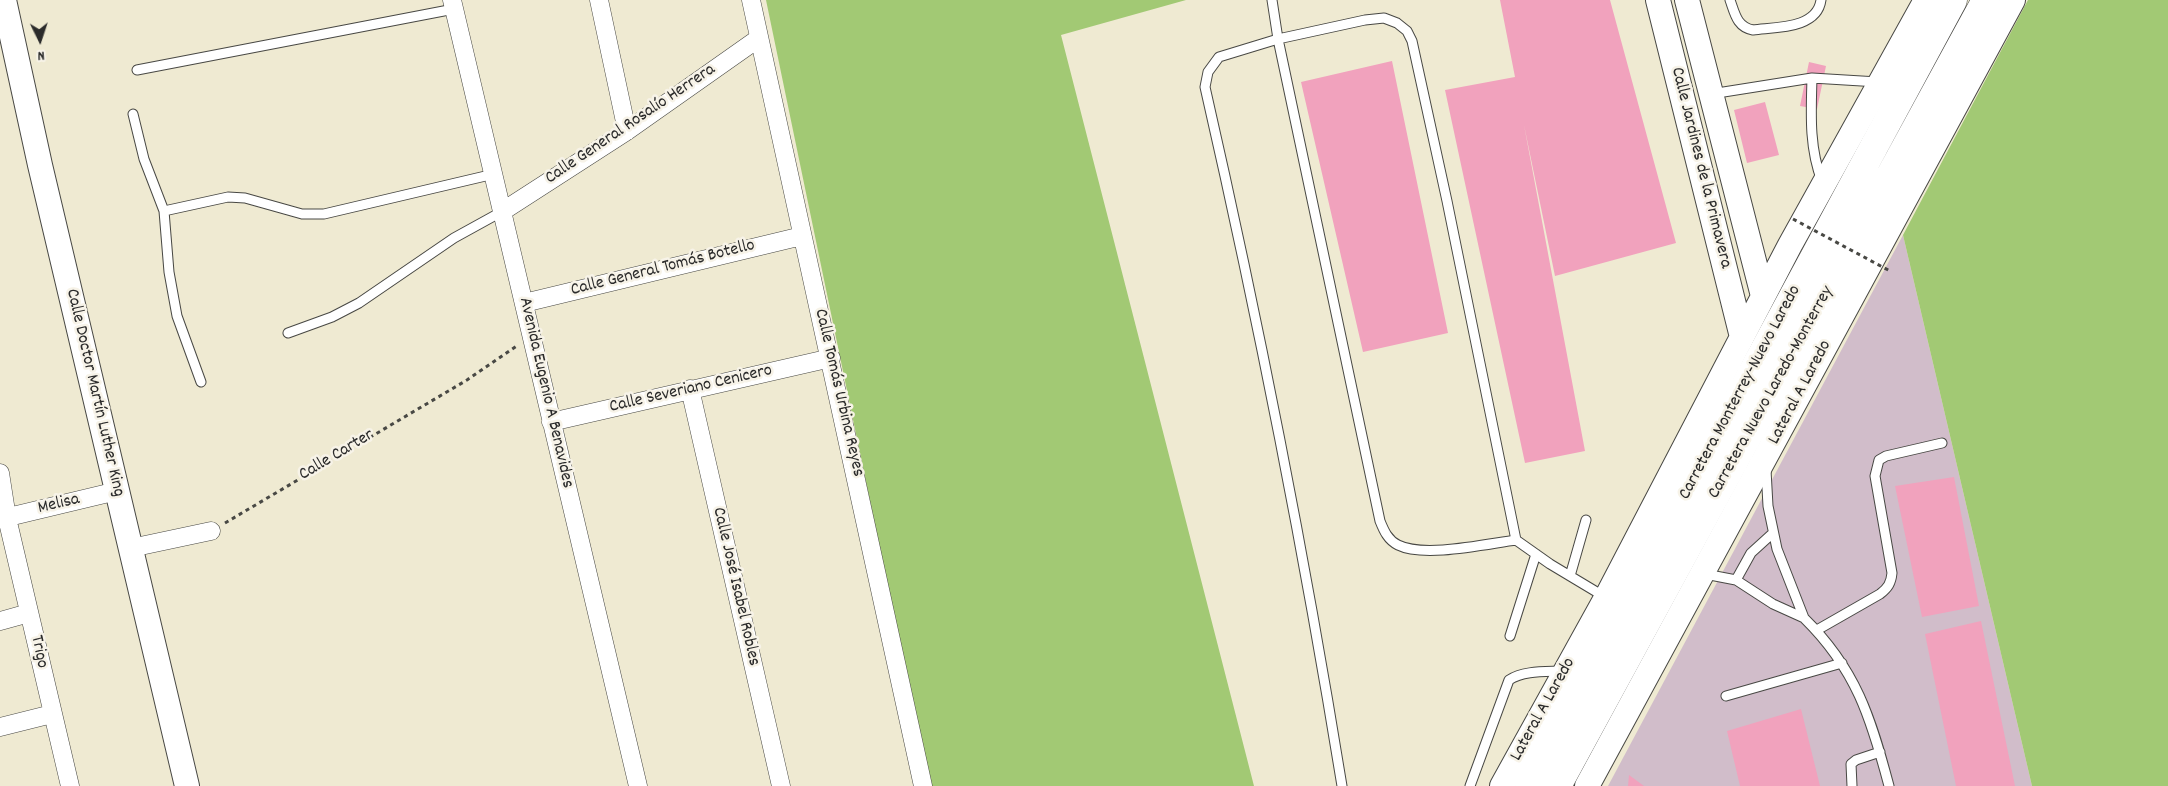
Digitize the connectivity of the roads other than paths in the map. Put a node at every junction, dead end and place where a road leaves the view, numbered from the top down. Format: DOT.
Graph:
graph roads {
  1 [pos="4,0"];
  2 [pos="599,0"];
  3 [pos="751,0"];
  4 [pos="1272,0"];
  5 [pos="1658,0"];
  6 [pos="1687,0"];
  7 [pos="1730,0"];
  8 [pos="1821,0"];
  9 [pos="1926,0"];
  10 [pos="1953,0"];
  11 [pos="1986,0"];
  12 [pos="2013,0"];
  13 [pos="453,5"];
  14 [pos="759,38"];
  15 [pos="1278,40"];
  16 [pos="137,70"];
  17 [pos="1812,78"];
  18 [pos="1880,82"];
  19 [pos="1711,94"];
  20 [pos="133,114"];
  21 [pos="627,131"];
  22 [pos="494,174"];
  23 [pos="1824,184"];
  24 [pos="503,211"];
  25 [pos="164,212"];
  26 [pos="802,236"];
  27 [pos="1763,296"];
  28 [pos="524,303"];
  29 [pos="288,333"];
  30 [pos="1742,337"];
  31 [pos="830,358"];
  32 [pos="201,382"];
  33 [pos="690,389"];
  34 [pos="551,422"];
  35 [pos="1942,443"];
  36 [pos="1765,460"];
  37 [pos="1,476"];
  38 [pos="118,491"];
  39 [pos="3,518"];
  40 [pos="1586,520"];
  41 [pos="211,531"];
  42 [pos="1773,533"];
  43 [pos="1516,540"];
  44 [pos="131,548"];
  45 [pos="1536,554"];
  46 [pos="1702,574"];
  47 [pos="1570,576"];
  48 [pos="1736,580"];
  49 [pos="1615,603"];
  50 [pos="30,613"];
  51 [pos="1804,618"];
  52 [pos="0,621"];
  53 [pos="1817,630"];
  54 [pos="1510,636"];
  55 [pos="1842,663"];
  56 [pos="1576,675"];
  57 [pos="1726,696"];
  58 [pos="52,714"];
  59 [pos="0,726"];
  60 [pos="1880,752"];
  61 [pos="70,786"];
  62 [pos="187,786"];
  63 [pos="638,786"];
  64 [pos="780,786"];
  65 [pos="923,786"];
  66 [pos="1342,786"];
  67 [pos="1470,786"];
  68 [pos="1502,786"];
  69 [pos="1529,786"];
  70 [pos="1557,786"];
  71 [pos="1587,786"];
  72 [pos="1852,786"];
  73 [pos="1889,786"];
  1 -- 38 [label="street, Calle Doctor Martín Luther King"];
  2 -- 21 [label="street"];
  3 -- 14 [label="street, Calle Tomás Urbina Reyes"];
  4 -- 15 [label="lane"];
  5 -- 30 [label="street, Calle Jardines de la Primavera"];
  6 -- 19 [label="street, Calle Jardines de la Primavera"];
  7 -- 8 [label="lane"];
  9 -- 18 [label="street"];
  10 -- 49 [label="highway, Carretera Monterrey-Nuevo Laredo"];
  11 -- 70 [label="highway, Carretera Nuevo Laredo-Monterrey"];
  12 -- 36 [label="street, Lateral A Laredo"];
  13 -- 16 [label="lane"];
  13 -- 22 [label="street, Avenida Eugenio A Benavides"];
  14 -- 21 [label="street, Calle General Rosalío Herrera"];
  14 -- 26 [label="street, Calle Tomás Urbina Reyes"];
  15 -- 43 [label="lane"];
  15 -- 43 [label="lane"];
  15 -- 66 [label="lane"];
  17 -- 18 [label="lane"];
  17 -- 19 [label="lane"];
  17 -- 23 [label="lane"];
  18 -- 23 [label="street"];
  19 -- 27 [label="street, Calle Jardines de la Primavera"];
  20 -- 25 [label="lane"];
  21 -- 24 [label="street, Calle General Rosalío Herrera"];
  22 -- 24 [label="street, Avenida Eugenio A Benavides"];
  22 -- 25 [label="lane"];
  23 -- 27 [label="street"];
  24 -- 28 [label="street, Avenida Eugenio A Benavides"];
  24 -- 29 [label="lane"];
  25 -- 32 [label="lane"];
  26 -- 28 [label="street, Calle General Tomás Botello"];
  26 -- 31 [label="street, Calle Tomás Urbina Reyes"];
  27 -- 30 [label="street"];
  28 -- 34 [label="street, Avenida Eugenio A Benavides"];
  30 -- 49 [label="street"];
  31 -- 33 [label="street, Calle Severiano Cenicero"];
  31 -- 65 [label="street, Calle Tomás Urbina Reyes"];
  33 -- 34 [label="street, Calle Severiano Cenicero"];
  33 -- 64 [label="street, Calle José Isabel Robles"];
  34 -- 63 [label="street, Avenida Eugenio A Benavides"];
  35 -- 53 [label="lane"];
  36 -- 42 [label="lane"];
  36 -- 46 [label="street, Lateral A Laredo"];
  37 -- 39 [label="street, Trigo"];
  38 -- 39 [label="street, Melisa"];
  38 -- 44 [label="street, Calle Doctor Martín Luther King"];
  39 -- 50 [label="street, Trigo"];
  40 -- 47 [label="lane"];
  41 -- 44 [label="street"];
  42 -- 48 [label="lane"];
  42 -- 51 [label="lane"];
  43 -- 45 [label="lane"];
  44 -- 62 [label="street, Calle Doctor Martín Luther King"];
  45 -- 47 [label="lane"];
  45 -- 54 [label="lane"];
  46 -- 48 [label="lane"];
  46 -- 71 [label="street, Lateral A Laredo"];
  47 -- 49 [label="lane"];
  48 -- 51 [label="lane"];
  49 -- 56 [label="highway, Carretera Monterrey-Nuevo Laredo"];
  50 -- 52 [label="street"];
  50 -- 58 [label="street, Trigo"];
  51 -- 53 [label="lane"];
  53 -- 55 [label="lane"];
  55 -- 57 [label="lane"];
  55 -- 60 [label="lane"];
  56 -- 67 [label="lane"];
  56 -- 68 [label="street, Lateral A Laredo"];
  56 -- 69 [label="highway, Carretera Monterrey-Nuevo Laredo"];
  58 -- 59 [label="street"];
  58 -- 61 [label="street, Trigo"];
  60 -- 72 [label="lane"];
  60 -- 73 [label="lane"];
}
